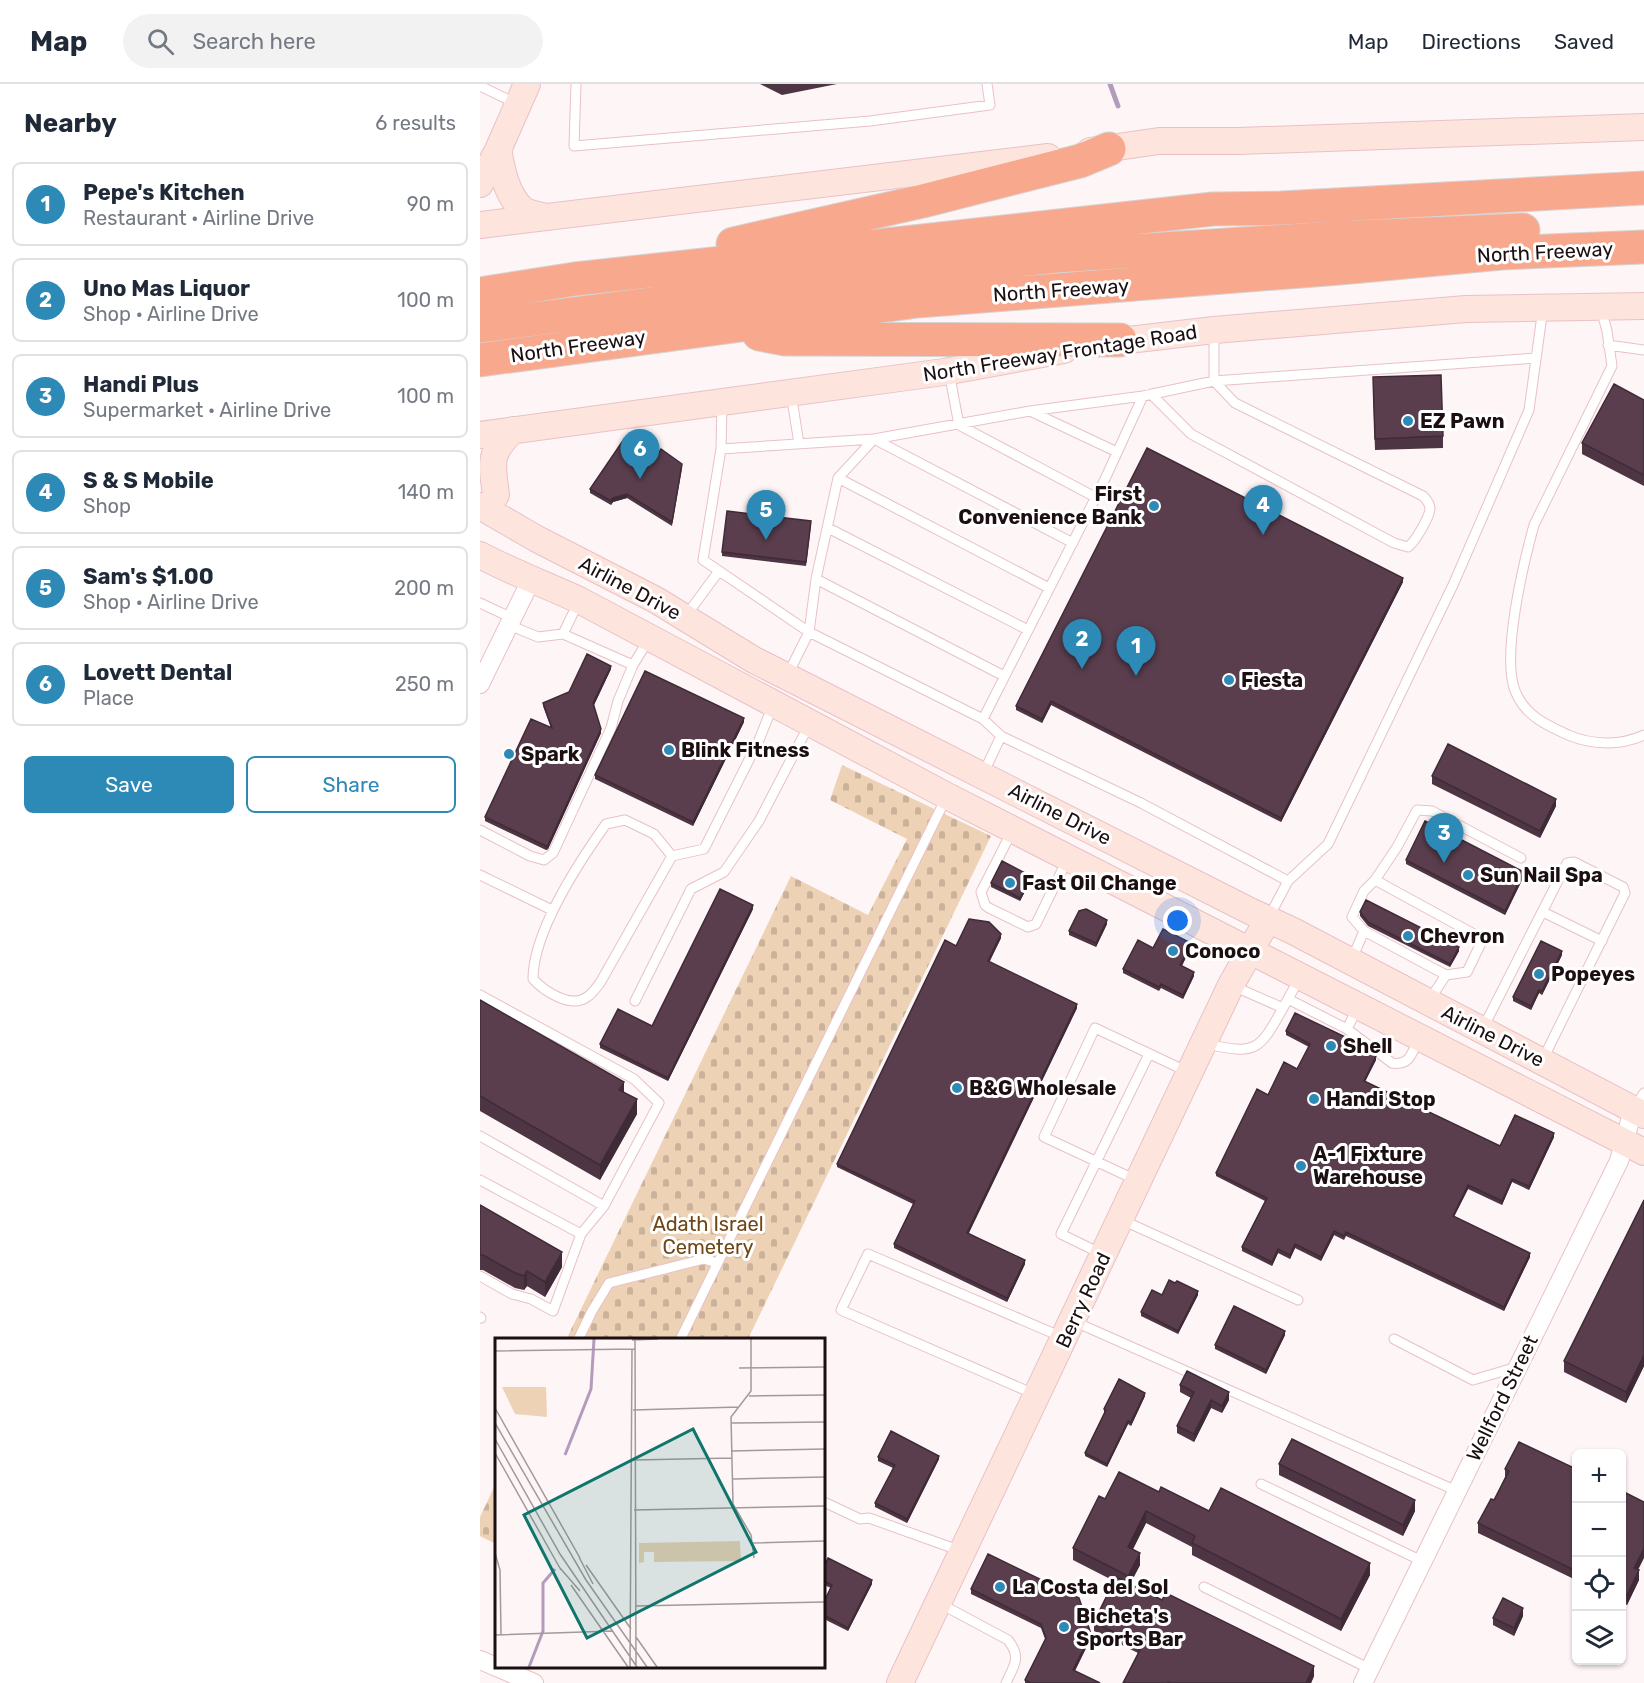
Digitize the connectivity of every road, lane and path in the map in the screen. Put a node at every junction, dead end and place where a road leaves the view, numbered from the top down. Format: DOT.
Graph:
graph roads {
  1 [pos="576,84"];
  2 [pos="987,84"];
  3 [pos="480,86"];
  4 [pos="522,94"];
  5 [pos="1644,127"];
  6 [pos="1110,149"];
  7 [pos="498,150"];
  8 [pos="480,184"];
  9 [pos="1644,188"];
  10 [pos="546,217"];
  11 [pos="1644,224"];
  12 [pos="480,225"];
  13 [pos="1644,247"];
  14 [pos="575,279"];
  15 [pos="488,293"];
  16 [pos="1600,306"];
  17 [pos="1644,306"];
  18 [pos="1543,308"];
  19 [pos="491,325"];
  20 [pos="716,327"];
  21 [pos="1214,330"];
  22 [pos="1120,340"];
  23 [pos="1608,345"];
  24 [pos="1644,350"];
  25 [pos="493,358"];
  26 [pos="1536,358"];
  27 [pos="949,371"];
  28 [pos="1214,381"];
  29 [pos="791,392"];
  30 [pos="1147,395"];
  31 [pos="722,401"];
  32 [pos="1030,411"];
  33 [pos="959,424"];
  34 [pos="513,430"];
  35 [pos="480,435"];
  36 [pos="874,440"];
  37 [pos="799,444"];
  38 [pos="721,449"];
  39 [pos="1117,452"];
  40 [pos="480,468"];
  41 [pos="838,478"];
  42 [pos="1095,497"];
  43 [pos="488,500"];
  44 [pos="828,528"];
  45 [pos="1073,543"];
  46 [pos="480,555"];
  47 [pos="719,571"];
  48 [pos="532,578"];
  49 [pos="816,579"];
  50 [pos="616,580"];
  51 [pos="1049,588"];
  52 [pos="579,600"];
  53 [pos="480,603"];
  54 [pos="684,618"];
  55 [pos="511,621"];
  56 [pos="1028,630"];
  57 [pos="809,632"];
  58 [pos="563,634"];
  59 [pos="650,637"];
  60 [pos="633,665"];
  61 [pos="787,676"];
  62 [pos="1004,676"];
  63 [pos="480,684"];
  64 [pos="773,703"];
  65 [pos="983,719"];
  66 [pos="810,723"];
  67 [pos="1644,735"];
  68 [pos="1001,736"];
  69 [pos="982,775"];
  70 [pos="947,796"];
  71 [pos="1034,801"];
  72 [pos="480,830"];
  73 [pos="1018,832"];
  74 [pos="672,856"];
  75 [pos="1068,857"];
  76 [pos="1521,858"];
  77 [pos="480,875"];
  78 [pos="1375,880"];
  79 [pos="1288,881"];
  80 [pos="552,910"];
  81 [pos="1543,912"];
  82 [pos="1268,919"];
  83 [pos="1364,931"];
  84 [pos="1602,940"];
  85 [pos="1250,951"];
  86 [pos="1351,961"];
  87 [pos="1446,975"];
  88 [pos="1300,976"];
  89 [pos="1231,985"];
  90 [pos="480,994"];
  91 [pos="635,1001"];
  92 [pos="1428,1002"];
  93 [pos="1285,1004"];
  94 [pos="1359,1006"];
  95 [pos="1347,1029"];
  96 [pos="1483,1029"];
  97 [pos="1419,1037"];
  98 [pos="1204,1044"];
  99 [pos="1149,1054"];
  100 [pos="1542,1061"];
  101 [pos="1190,1074"];
  102 [pos="1640,1106"];
  103 [pos="480,1136"];
  104 [pos="1634,1147"];
  105 [pos="1096,1162"];
  106 [pos="480,1180"];
  107 [pos="1139,1181"];
  108 [pos="604,1206"];
  109 [pos="1121,1219"];
  110 [pos="581,1234"];
  111 [pos="1104,1255"];
  112 [pos="717,1263"];
  113 [pos="480,1276"];
  114 [pos="1298,1300"];
  115 [pos="1069,1330"];
  116 [pos="579,1338"];
  117 [pos="681,1338"];
  118 [pos="1394,1339"];
  119 [pos="1517,1367"];
  120 [pos="1037,1395"];
  121 [pos="1261,1484"];
  122 [pos="1457,1491"];
  123 [pos="825,1502"];
  124 [pos="963,1552"];
  125 [pos="1422,1562"];
  126 [pos="1204,1587"];
  127 [pos="939,1603"];
  128 [pos="480,1659"];
  129 [pos="495,1666"];
  130 [pos="500,1668"];
  131 [pos="1367,1676"];
  132 [pos="534,1683"];
  133 [pos="900,1683"];
  134 [pos="1006,1683"];
  1 -- 2 [label="lane"];
  3 -- 4 [label="lane"];
  4 -- 7 [label="main road"];
  5 -- 6 [label="main road"];
  6 -- 10 [label="main road"];
  6 -- 14 [label="highway"];
  7 -- 8 [label="main road"];
  7 -- 10 [label="main road"];
  9 -- 14 [label="highway"];
  10 -- 12 [label="main road"];
  11 -- 19 [label="highway, North Freeway"];
  13 -- 20 [label="highway, North Freeway"];
  14 -- 15 [label="highway"];
  16 -- 17 [label="main road, North Freeway Frontage Road"];
  16 -- 18 [label="main road, North Freeway Frontage Road"];
  16 -- 23 [label="lane"];
  18 -- 21 [label="main road, North Freeway Frontage Road"];
  18 -- 26 [label="lane"];
  20 -- 22 [label="highway"];
  20 -- 25 [label="highway, North Freeway"];
  21 -- 22 [label="main road, North Freeway Frontage Road"];
  21 -- 28 [label="lane"];
  22 -- 27 [label="main road, North Freeway Frontage Road"];
  23 -- 24 [label="lane"];
  23 -- 67 [label="lane"];
  26 -- 28 [label="lane"];
  26 -- 79 [label="lane"];
  27 -- 29 [label="main road, North Freeway Frontage Road"];
  27 -- 33 [label="lane"];
  28 -- 30 [label="lane"];
  28 -- 30 [label="lane"];
  29 -- 31 [label="main road, North Freeway Frontage Road"];
  29 -- 37 [label="lane"];
  30 -- 32 [label="lane"];
  30 -- 39 [label="lane"];
  31 -- 34 [label="main road, North Freeway Frontage Road"];
  31 -- 38 [label="lane"];
  32 -- 33 [label="lane"];
  32 -- 39 [label="lane"];
  33 -- 36 [label="lane"];
  33 -- 42 [label="lane"];
  34 -- 35 [label="main road, North Freeway Frontage Road"];
  34 -- 43 [label="main road"];
  36 -- 37 [label="lane"];
  36 -- 41 [label="lane"];
  36 -- 45 [label="lane"];
  37 -- 38 [label="lane"];
  38 -- 47 [label="lane"];
  39 -- 42 [label="lane"];
  40 -- 43 [label="main road"];
  41 -- 44 [label="lane"];
  41 -- 51 [label="lane"];
  42 -- 45 [label="lane"];
  43 -- 50 [label="main road, Airline Drive"];
  44 -- 49 [label="lane"];
  44 -- 56 [label="lane"];
  45 -- 51 [label="lane"];
  46 -- 48 [label="main road, Airline Drive"];
  47 -- 54 [label="lane"];
  47 -- 57 [label="lane"];
  48 -- 50 [label="main road"];
  48 -- 52 [label="main road, Airline Drive"];
  48 -- 55 [label="street"];
  49 -- 57 [label="lane"];
  49 -- 62 [label="lane"];
  50 -- 54 [label="main road, Airline Drive"];
  51 -- 56 [label="lane"];
  52 -- 58 [label="lane"];
  52 -- 59 [label="main road, Airline Drive"];
  53 -- 55 [label="lane"];
  54 -- 61 [label="main road, Airline Drive"];
  55 -- 58 [label="lane"];
  55 -- 63 [label="street"];
  56 -- 62 [label="lane"];
  57 -- 61 [label="lane"];
  57 -- 65 [label="lane"];
  58 -- 60 [label="lane"];
  59 -- 60 [label="lane"];
  59 -- 64 [label="main road, Airline Drive"];
  60 -- 72 [label="lane"];
  61 -- 64 [label="main road"];
  61 -- 69 [label="main road, Airline Drive"];
  62 -- 65 [label="lane"];
  64 -- 66 [label="main road, Airline Drive"];
  64 -- 74 [label="lane"];
  65 -- 68 [label="lane"];
  66 -- 70 [label="main road, Airline Drive"];
  66 -- 91 [label="lane"];
  68 -- 69 [label="lane"];
  68 -- 79 [label="lane"];
  69 -- 71 [label="main road, Airline Drive"];
  70 -- 73 [label="main road, Airline Drive"];
  70 -- 112 [label="lane"];
  71 -- 73 [label="main road"];
  71 -- 82 [label="main road, Airline Drive"];
  73 -- 75 [label="main road, Airline Drive"];
  73 -- 75 [label="lane"];
  74 -- 80 [label="lane"];
  74 -- 80 [label="lane"];
  75 -- 85 [label="main road, Airline Drive"];
  76 -- 78 [label="lane"];
  77 -- 80 [label="lane"];
  78 -- 83 [label="lane"];
  78 -- 87 [label="lane"];
  79 -- 82 [label="lane"];
  81 -- 84 [label="lane"];
  81 -- 84 [label="lane"];
  81 -- 96 [label="lane"];
  82 -- 85 [label="main road, Berry Road"];
  82 -- 86 [label="main road, Airline Drive"];
  83 -- 86 [label="lane"];
  83 -- 87 [label="lane"];
  84 -- 100 [label="lane"];
  85 -- 88 [label="main road, Airline Drive"];
  85 -- 89 [label="main road, Berry Road"];
  86 -- 92 [label="main road, Airline Drive"];
  87 -- 92 [label="lane"];
  88 -- 93 [label="lane"];
  88 -- 94 [label="main road, Airline Drive"];
  89 -- 93 [label="lane"];
  89 -- 98 [label="main road, Berry Road"];
  90 -- 108 [label="lane"];
  92 -- 96 [label="main road, Airline Drive"];
  93 -- 95 [label="lane"];
  93 -- 98 [label="lane"];
  94 -- 95 [label="lane"];
  94 -- 97 [label="main road, Airline Drive"];
  95 -- 97 [label="lane"];
  96 -- 100 [label="main road, Airline Drive"];
  97 -- 104 [label="main road, Airline Drive"];
  98 -- 101 [label="main road, Berry Road"];
  99 -- 101 [label="lane"];
  99 -- 105 [label="lane"];
  99 -- 105 [label="lane"];
  100 -- 102 [label="main road, Airline Drive"];
  101 -- 107 [label="main road, Berry Road"];
  102 -- 104 [label="street, Wellford Street"];
  103 -- 108 [label="lane"];
  104 -- 119 [label="street, Wellford Street"];
  105 -- 107 [label="lane"];
  105 -- 111 [label="lane"];
  106 -- 110 [label="lane"];
  107 -- 109 [label="main road, Berry Road"];
  108 -- 110 [label="lane"];
  109 -- 111 [label="main road, Berry Road"];
  109 -- 114 [label="lane"];
  110 -- 113 [label="lane"];
  111 -- 115 [label="main road, Berry Road"];
  112 -- 116 [label="lane"];
  112 -- 117 [label="lane"];
  115 -- 120 [label="main road, Berry Road"];
  115 -- 120 [label="lane"];
  115 -- 122 [label="lane"];
  118 -- 119 [label="lane"];
  119 -- 122 [label="street, Wellford Street"];
  120 -- 124 [label="main road, Berry Road"];
  121 -- 125 [label="lane"];
  122 -- 125 [label="street, Wellford Street"];
  123 -- 124 [label="lane"];
  124 -- 127 [label="main road, Berry Road"];
  125 -- 131 [label="street, Wellford Street"];
  126 -- 131 [label="lane"];
  127 -- 133 [label="main road, Berry Road"];
  127 -- 134 [label="lane"];
  128 -- 129 [label="street"];
  130 -- 132 [label="street"];
}
